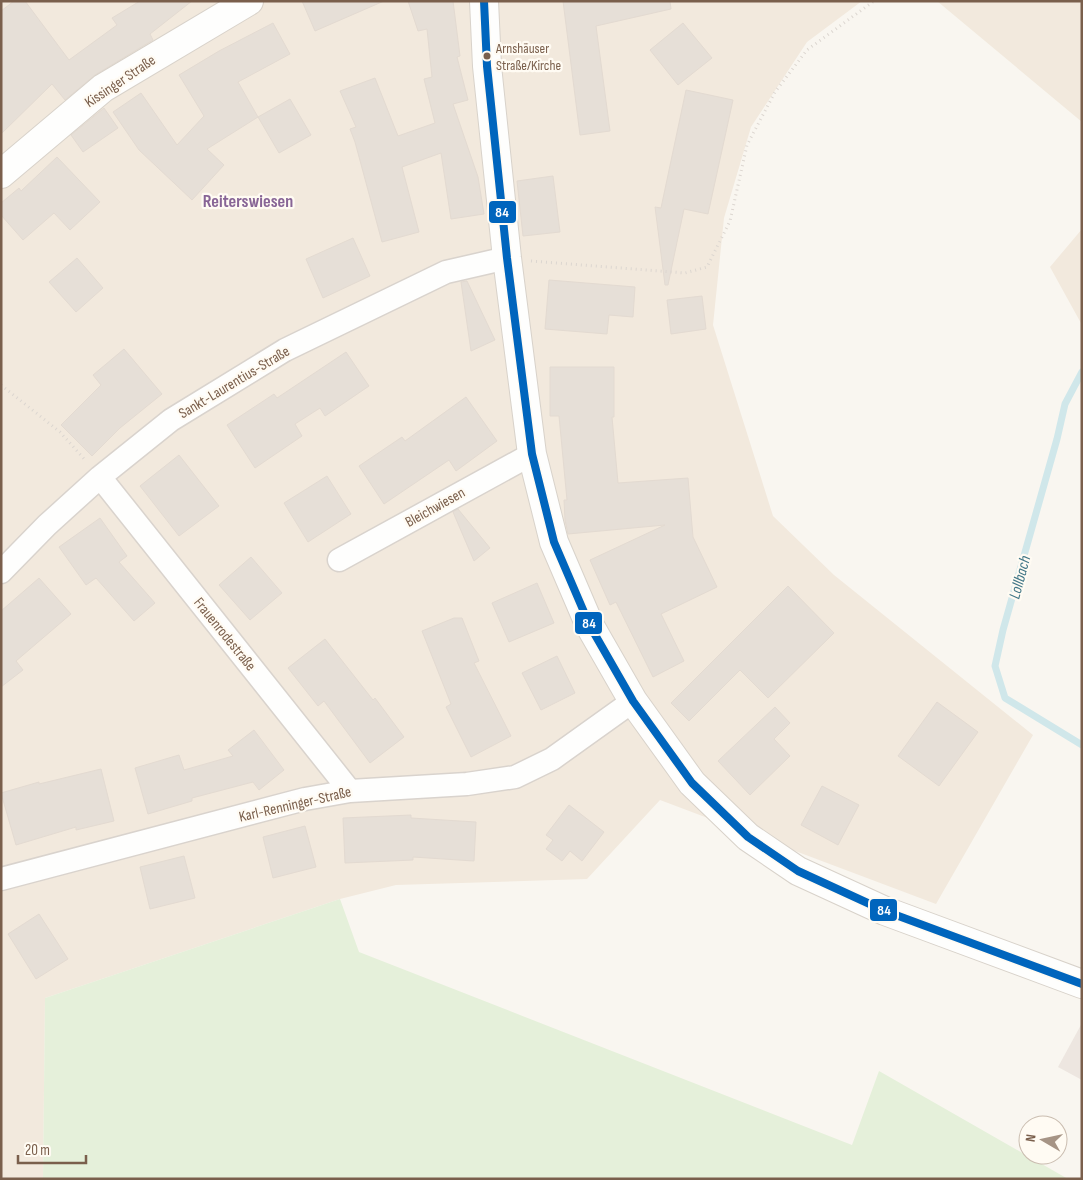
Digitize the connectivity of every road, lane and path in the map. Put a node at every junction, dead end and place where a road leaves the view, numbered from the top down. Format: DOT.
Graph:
graph roads {
  1 [pos="249,1"];
  2 [pos="484,1"];
  3 [pos="874,1"];
  4 [pos="1,174"];
  5 [pos="507,258"];
  6 [pos="1,385"];
  7 [pos="532,454"];
  8 [pos="100,477"];
  9 [pos="339,560"];
  10 [pos="1,572"];
  11 [pos="633,701"];
  12 [pos="350,791"];
  13 [pos="1,879"];
  14 [pos="1082,984"];
  1 -- 4 [label="street, Kissinger Straße"];
  2 -- 5 [label="street"];
  3 -- 5 [label="path"];
  5 -- 7 [label="street"];
  5 -- 8 [label="street, Sankt-Laurentius-Straße"];
  6 -- 8 [label="path"];
  7 -- 9 [label="street, Bleichwiesen"];
  7 -- 11 [label="street"];
  8 -- 10 [label="street, Sankt-Laurentius-Straße"];
  8 -- 12 [label="street, Frauenrodestraße"];
  11 -- 12 [label="street, Karl-Renninger-Straße"];
  11 -- 14 [label="street"];
  12 -- 13 [label="street, Karl-Renninger-Straße"];
}
